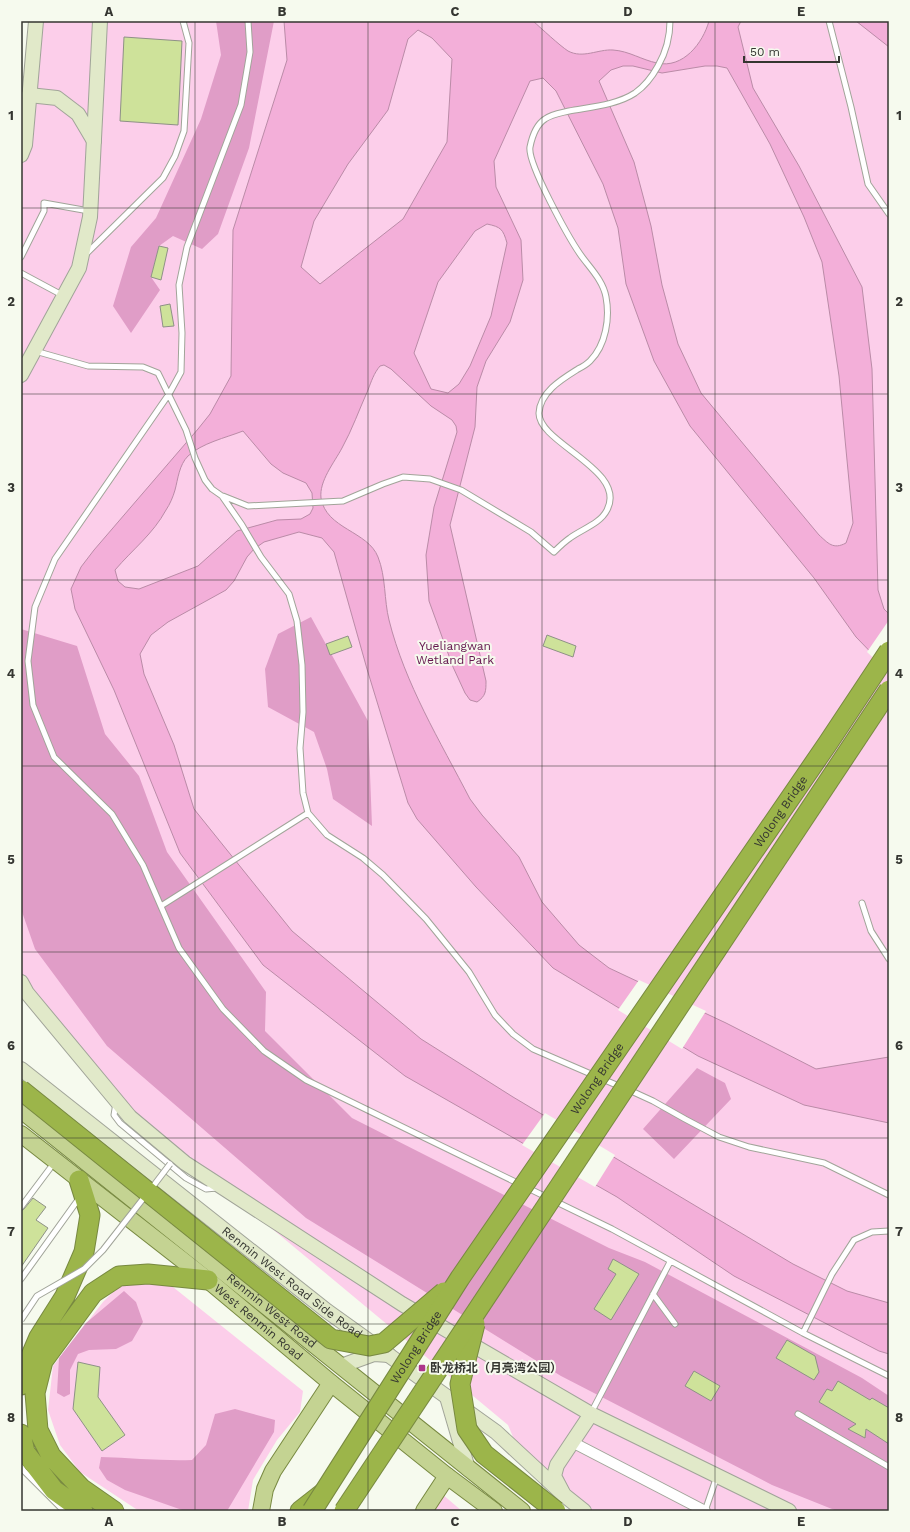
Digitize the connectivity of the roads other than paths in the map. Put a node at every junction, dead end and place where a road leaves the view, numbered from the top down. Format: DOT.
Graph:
graph roads {
  1 [pos="36,21"];
  2 [pos="100,21"];
  3 [pos="182,21"];
  4 [pos="248,21"];
  5 [pos="670,21"];
  6 [pos="829,21"];
  7 [pos="29,95"];
  8 [pos="94,142"];
  9 [pos="21,155"];
  10 [pos="90,212"];
  11 [pos="889,214"];
  12 [pos="21,257"];
  13 [pos="80,259"];
  14 [pos="21,273"];
  15 [pos="63,296"];
  16 [pos="34,351"];
  17 [pos="21,375"];
  18 [pos="169,394"];
  19 [pos="222,496"];
  20 [pos="889,651"];
  21 [pos="889,690"];
  22 [pos="308,813"];
  23 [pos="862,903"];
  24 [pos="161,906"];
  25 [pos="889,959"];
  26 [pos="21,982"];
  27 [pos="21,1069"];
  28 [pos="21,1090"];
  29 [pos="116,1101"];
  30 [pos="21,1110"];
  31 [pos="21,1134"];
  32 [pos="55,1161"];
  33 [pos="170,1164"];
  34 [pos="81,1187"];
  35 [pos="222,1187"];
  36 [pos="889,1195"];
  37 [pos="21,1207"];
  38 [pos="889,1231"];
  39 [pos="670,1262"];
  40 [pos="460,1278"];
  41 [pos="21,1279"];
  42 [pos="208,1280"];
  43 [pos="654,1294"];
  44 [pos="478,1311"];
  45 [pos="21,1320"];
  46 [pos="675,1324"];
  47 [pos="803,1333"];
  48 [pos="389,1356"];
  49 [pos="341,1366"];
  50 [pos="889,1376"];
  51 [pos="331,1383"];
  52 [pos="21,1385"];
  53 [pos="447,1397"];
  54 [pos="591,1414"];
  55 [pos="798,1414"];
  56 [pos="21,1434"];
  57 [pos="572,1442"];
  58 [pos="521,1456"];
  59 [pos="557,1465"];
  60 [pos="21,1466"];
  61 [pos="889,1467"];
  62 [pos="468,1469"];
  63 [pos="447,1476"];
  64 [pos="717,1476"];
  65 [pos="326,1491"];
  66 [pos="560,1503"];
  67 [pos="64,1511"];
  68 [pos="83,1511"];
  69 [pos="114,1511"];
  70 [pos="261,1511"];
  71 [pos="300,1511"];
  72 [pos="312,1511"];
  73 [pos="344,1511"];
  74 [pos="424,1511"];
  75 [pos="494,1511"];
  76 [pos="522,1511"];
  77 [pos="584,1511"];
  78 [pos="705,1511"];
  79 [pos="789,1511"];
  1 -- 7 [label="street"];
  2 -- 8 [label="street"];
  3 -- 13 [label="lane"];
  4 -- 18 [label="lane"];
  5 -- 19 [label="lane"];
  6 -- 11 [label="lane"];
  7 -- 8 [label="street"];
  7 -- 9 [label="street"];
  8 -- 10 [label="street"];
  10 -- 12 [label="lane"];
  10 -- 13 [label="street"];
  13 -- 15 [label="street"];
  14 -- 15 [label="lane"];
  15 -- 16 [label="street"];
  16 -- 17 [label="street"];
  16 -- 18 [label="lane"];
  18 -- 19 [label="lane"];
  18 -- 24 [label="lane"];
  19 -- 22 [label="lane"];
  20 -- 40 [label="highway, Wolong Bridge, bridge"];
  21 -- 44 [label="highway, Wolong Bridge, bridge"];
  22 -- 24 [label="lane"];
  22 -- 36 [label="lane"];
  23 -- 25 [label="lane"];
  24 -- 39 [label="lane"];
  26 -- 29 [label="street"];
  27 -- 48 [label="street, Renmin West Road Side Road"];
  28 -- 40 [label="highway, bridge"];
  29 -- 33 [label="lane"];
  29 -- 35 [label="street"];
  30 -- 49 [label="main road, Renmin West Road"];
  31 -- 32 [label="main road, West Renmin Road"];
  32 -- 34 [label="main road, West Renmin Road"];
  32 -- 37 [label="lane"];
  33 -- 35 [label="lane"];
  33 -- 45 [label="lane, bridge"];
  34 -- 41 [label="lane"];
  34 -- 42 [label="main road, West Renmin Road"];
  34 -- 52 [label="highway"];
  35 -- 54 [label="street"];
  38 -- 47 [label="lane"];
  39 -- 43 [label="lane"];
  39 -- 47 [label="lane"];
  40 -- 65 [label="highway, Wolong Bridge, bridge"];
  42 -- 51 [label="main road, West Renmin Road"];
  42 -- 69 [label="highway"];
  43 -- 46 [label="lane"];
  43 -- 54 [label="lane"];
  44 -- 66 [label="highway, bridge"];
  44 -- 73 [label="highway, Wolong Bridge, bridge"];
  47 -- 50 [label="lane"];
  48 -- 49 [label="street"];
  48 -- 53 [label="street, Renmin West Road Side Road"];
  49 -- 62 [label="main road, Renmin West Road"];
  51 -- 63 [label="main road, West Renmin Road"];
  51 -- 70 [label="main road"];
  53 -- 58 [label="street, Renmin West Road Side Road"];
  53 -- 62 [label="street"];
  54 -- 57 [label="street"];
  54 -- 64 [label="street"];
  55 -- 61 [label="lane"];
  56 -- 68 [label="highway"];
  57 -- 59 [label="street"];
  57 -- 78 [label="street"];
  58 -- 59 [label="street"];
  58 -- 66 [label="street, Renmin West Road Side Road"];
  59 -- 66 [label="street, Renmin West Road Side Road"];
  60 -- 67 [label="lane"];
  62 -- 76 [label="main road, Renmin West Road"];
  63 -- 74 [label="main road"];
  63 -- 75 [label="main road, West Renmin Road"];
  64 -- 78 [label="lane"];
  64 -- 79 [label="street"];
  65 -- 71 [label="highway, bridge"];
  65 -- 72 [label="highway, Wolong Bridge, bridge"];
  66 -- 77 [label="street, Renmin West Road Side Road"];
}
